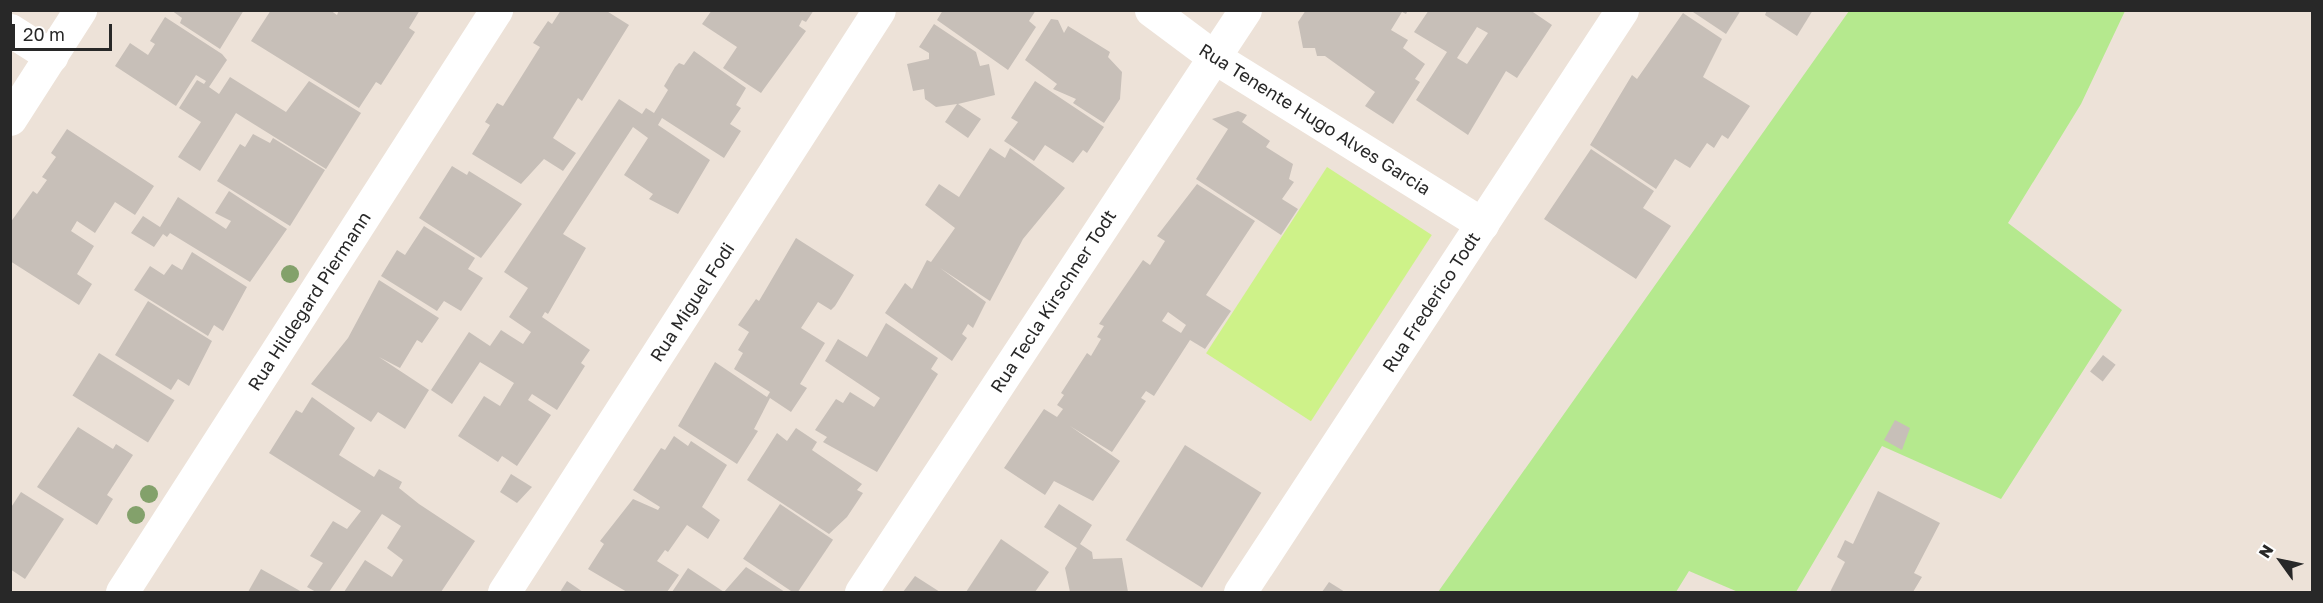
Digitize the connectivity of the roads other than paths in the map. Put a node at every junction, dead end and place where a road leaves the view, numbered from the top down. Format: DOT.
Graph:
graph roads {
  1 [pos="80,10"];
  2 [pos="496,10"];
  3 [pos="879,10"];
  4 [pos="1151,10"];
  5 [pos="1245,10"];
  6 [pos="1622,10"];
  7 [pos="10,30"];
  8 [pos="51,56"];
  9 [pos="1214,57"];
  10 [pos="10,119"];
  11 [pos="1482,224"];
  12 [pos="122,592"];
  13 [pos="504,592"];
  14 [pos="861,592"];
  15 [pos="1239,592"];
  1 -- 8 [label="street"];
  2 -- 12 [label="street, Rua Hildegard Piermann"];
  3 -- 13 [label="street, Rua Miguel Fodi"];
  4 -- 9 [label="street, Rua Tenente Hugo Alves Garcia"];
  5 -- 9 [label="street, Rua Tecla Kirschner Todt"];
  6 -- 11 [label="street, Rua Frederico Todt"];
  7 -- 8 [label="street"];
  8 -- 10 [label="street"];
  9 -- 11 [label="street, Rua Tenente Hugo Alves Garcia"];
  9 -- 14 [label="street, Rua Tecla Kirschner Todt"];
  11 -- 15 [label="street, Rua Frederico Todt"];
}
